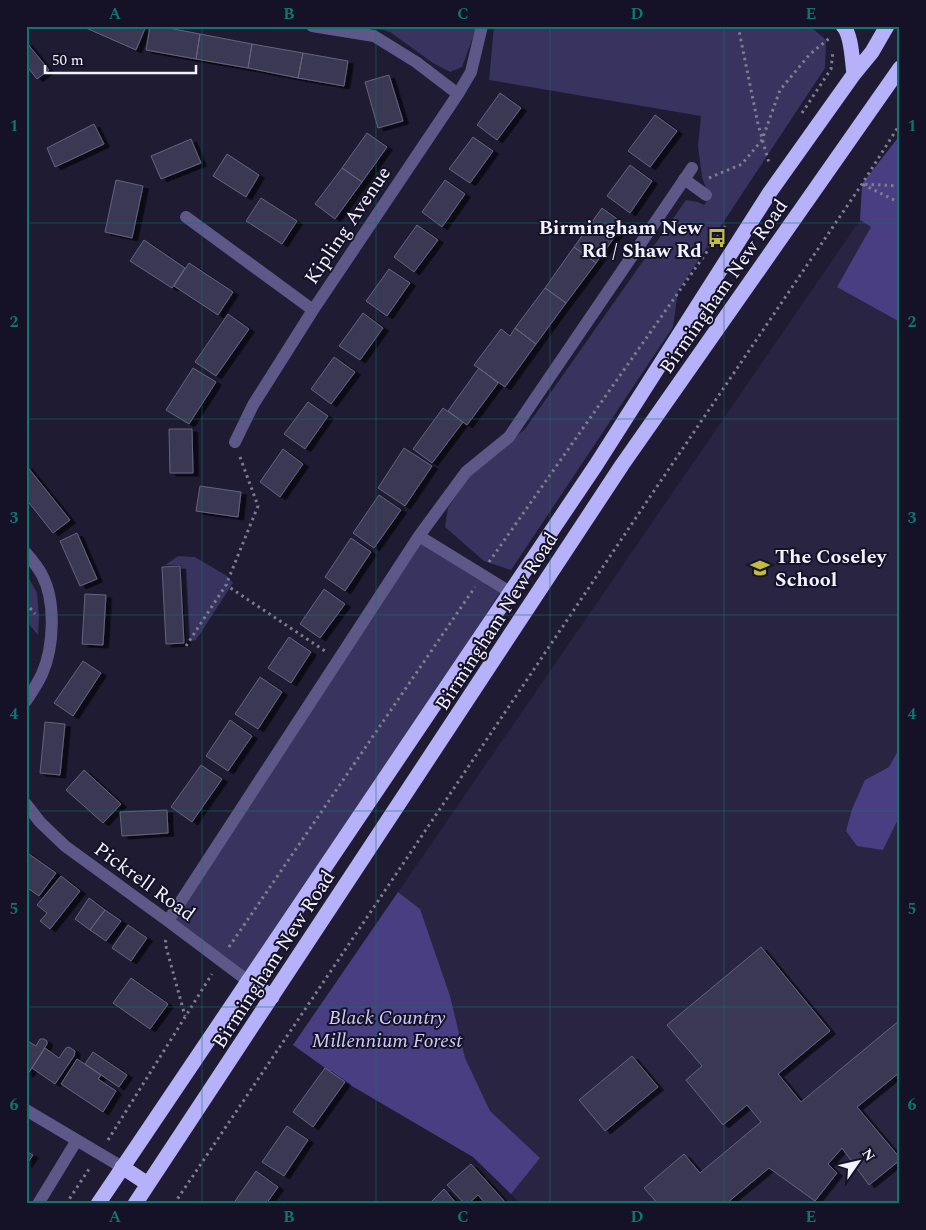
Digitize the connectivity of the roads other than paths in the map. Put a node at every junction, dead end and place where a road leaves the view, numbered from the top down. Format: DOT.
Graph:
graph roads {
  1 [pos="312,26"];
  2 [pos="482,26"];
  3 [pos="887,26"];
  4 [pos="839,31"];
  5 [pos="900,68"];
  6 [pos="854,74"];
  7 [pos="458,94"];
  8 [pos="692,168"];
  9 [pos="689,182"];
  10 [pos="706,195"];
  11 [pos="186,218"];
  12 [pos="313,310"];
  13 [pos="235,442"];
  14 [pos="419,536"];
  15 [pos="26,553"];
  16 [pos="510,592"];
  17 [pos="26,701"];
  18 [pos="26,804"];
  19 [pos="168,921"];
  20 [pos="248,981"];
  21 [pos="272,997"];
  22 [pos="26,1110"];
  23 [pos="77,1140"];
  24 [pos="122,1167"];
  25 [pos="148,1184"];
  26 [pos="38,1204"];
  27 [pos="98,1204"];
  28 [pos="135,1204"];
  1 -- 7 [label="street"];
  2 -- 7 [label="street, Kipling Avenue"];
  3 -- 6 [label="highway, Birmingham New Road"];
  4 -- 6 [label="highway"];
  5 -- 21 [label="highway, Birmingham New Road"];
  6 -- 16 [label="highway, Birmingham New Road"];
  7 -- 12 [label="street, Kipling Avenue"];
  8 -- 9 [label="street"];
  9 -- 10 [label="street"];
  9 -- 14 [label="street"];
  11 -- 12 [label="street"];
  12 -- 13 [label="street, Kipling Avenue"];
  14 -- 16 [label="street, Birmingham New Road"];
  14 -- 19 [label="street"];
  15 -- 17 [label="street"];
  16 -- 20 [label="highway, Birmingham New Road"];
  18 -- 19 [label="street, Pickrell Road"];
  19 -- 20 [label="street, Pickrell Road"];
  20 -- 21 [label="highway"];
  20 -- 24 [label="highway, Birmingham New Road"];
  21 -- 25 [label="highway, Birmingham New Road"];
  22 -- 23 [label="street"];
  23 -- 24 [label="street"];
  23 -- 26 [label="street"];
  24 -- 25 [label="highway"];
  24 -- 27 [label="highway, Birmingham New Road"];
  25 -- 28 [label="highway, Birmingham New Road"];
}
